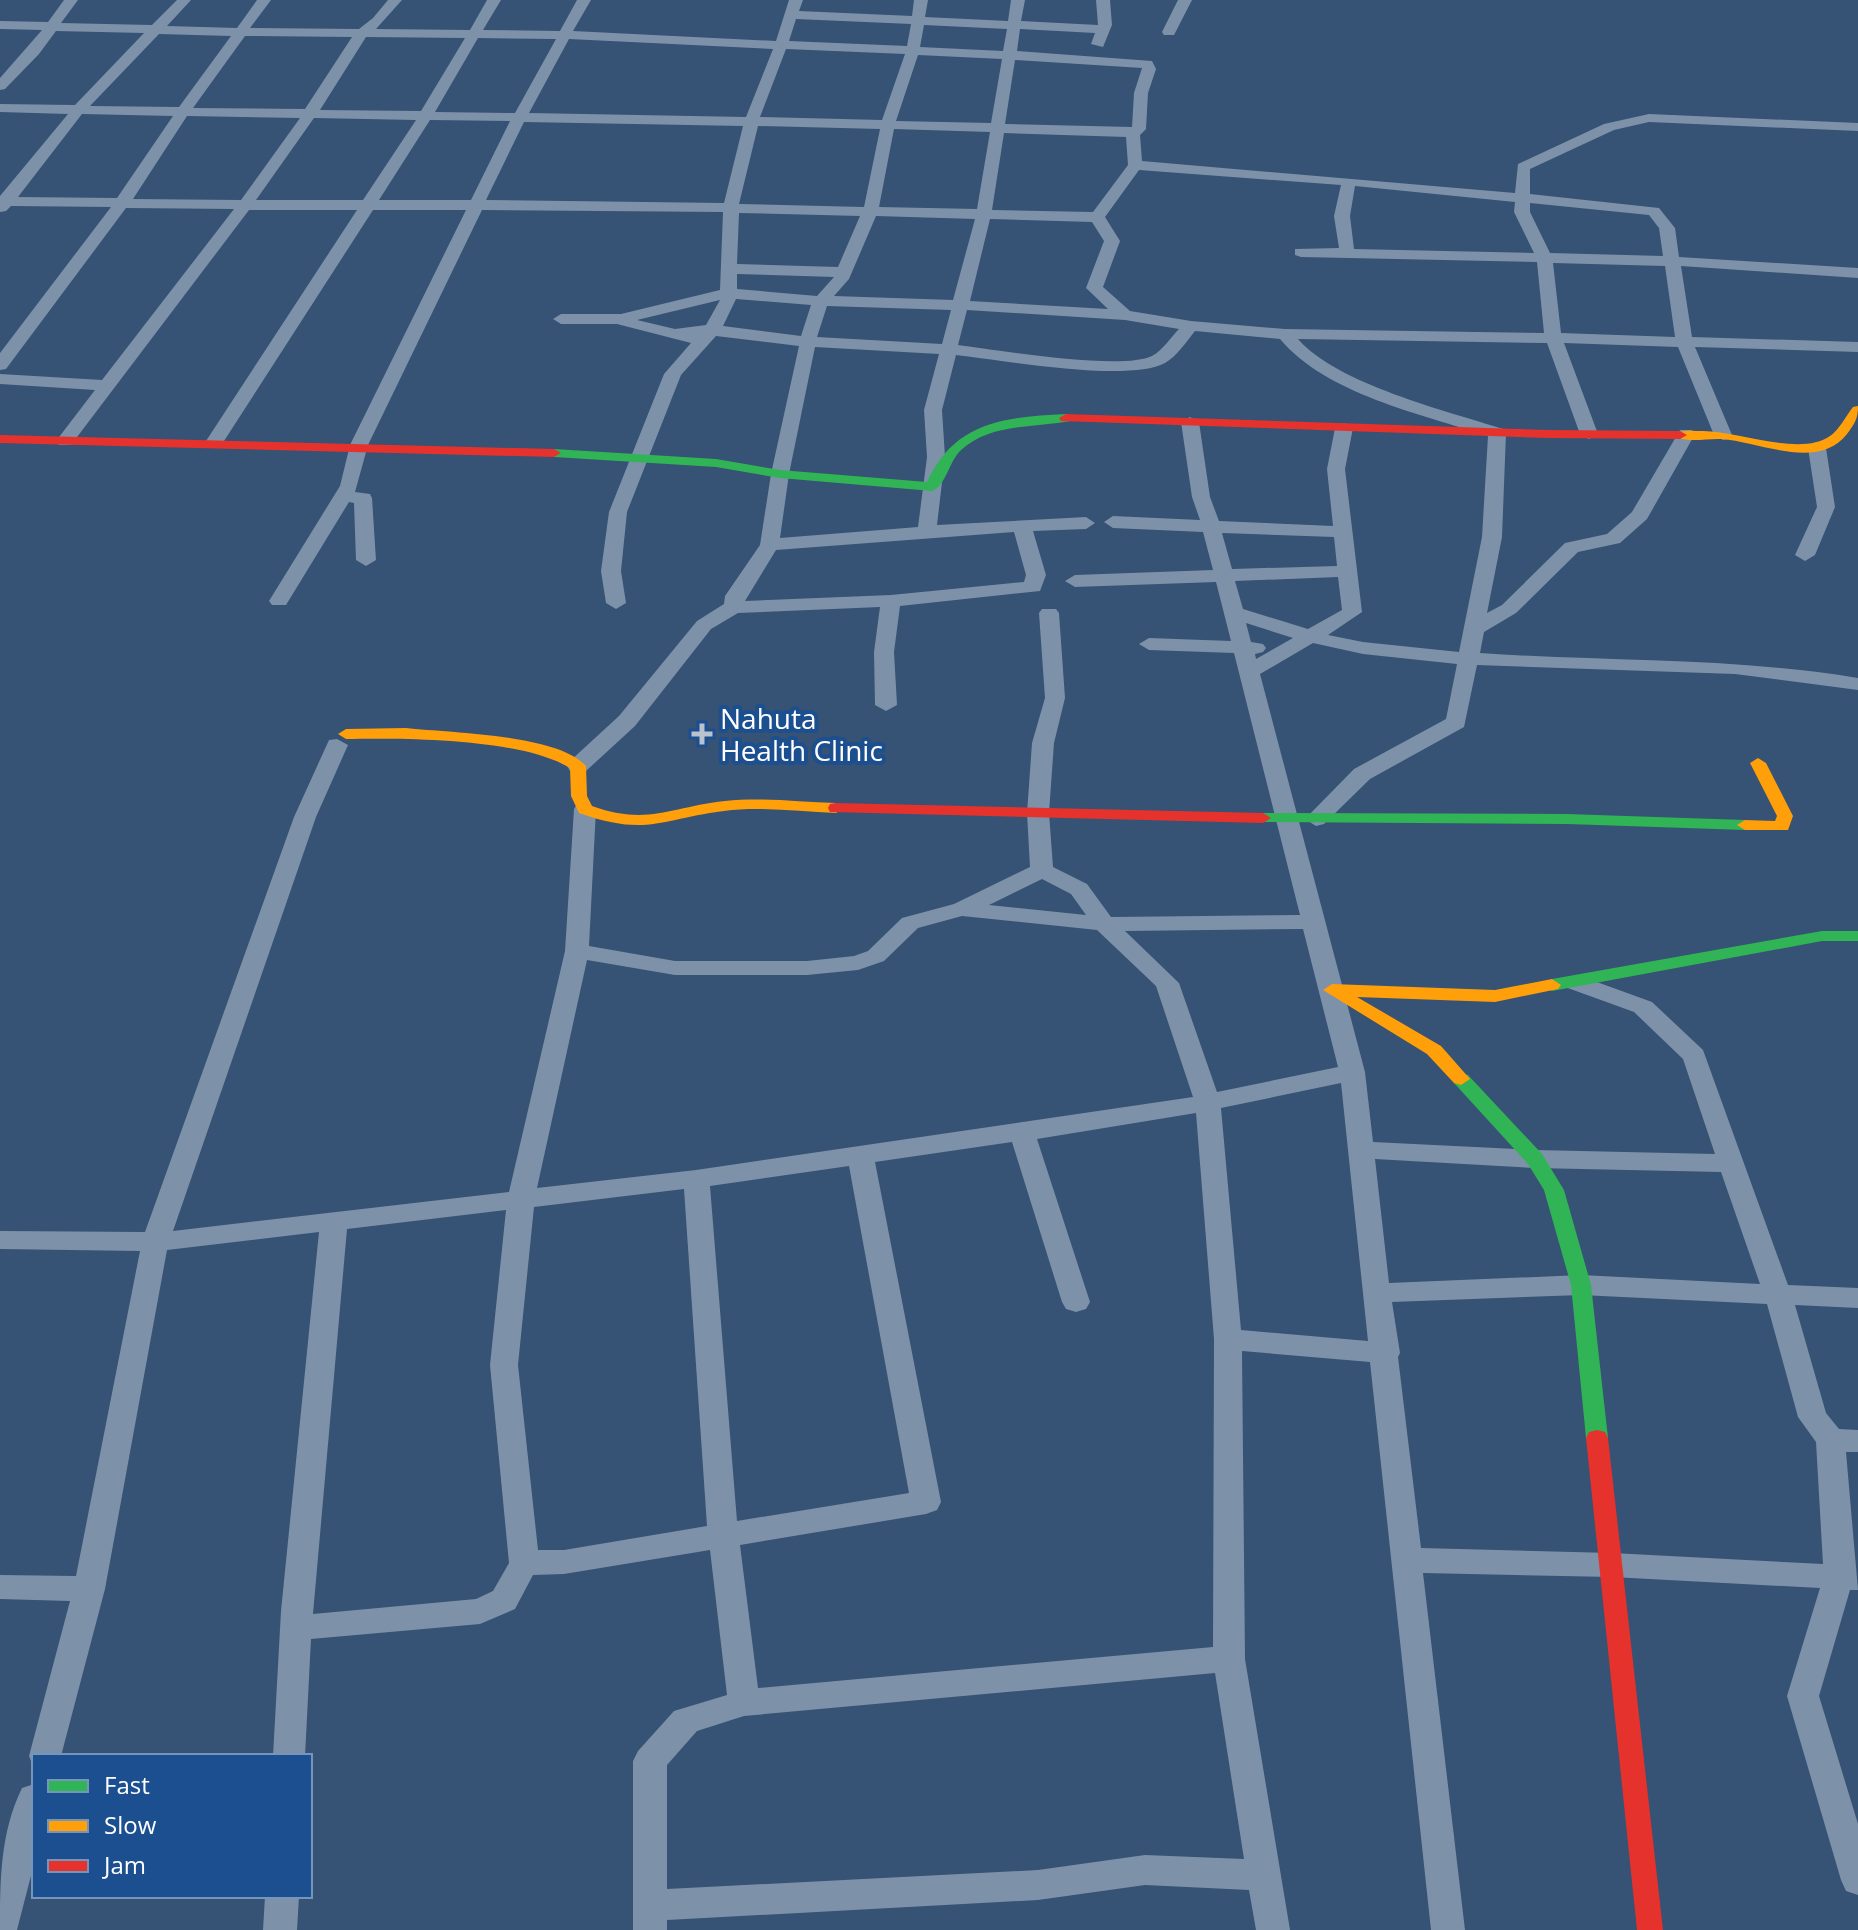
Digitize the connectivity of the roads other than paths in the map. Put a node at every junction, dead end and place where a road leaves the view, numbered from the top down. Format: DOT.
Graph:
graph roads {
  1 [pos="71,0"];
  2 [pos="184,0"];
  3 [pos="264,0"];
  4 [pos="395,0"];
  5 [pos="494,0"];
  6 [pos="584,0"];
  7 [pos="796,0"];
  8 [pos="921,0"];
  9 [pos="1018,0"];
  10 [pos="1103,0"];
  11 [pos="1185,0"];
  12 [pos="791,15"];
  13 [pos="918,22"];
  14 [pos="0,25"];
  15 [pos="52,26"];
  16 [pos="1013,26"];
  17 [pos="157,29"];
  18 [pos="1102,29"];
  19 [pos="240,32"];
  20 [pos="1169,32"];
  21 [pos="361,34"];
  22 [pos="474,34"];
  23 [pos="564,35"];
  24 [pos="782,43"];
  25 [pos="913,51"];
  26 [pos="1010,56"];
  27 [pos="1095,59"];
  28 [pos="0,86"];
  29 [pos="0,108"];
  30 [pos="78,110"];
  31 [pos="182,113"];
  32 [pos="309,115"];
  33 [pos="425,117"];
  34 [pos="519,118"];
  35 [pos="752,119"];
  36 [pos="888,123"];
  37 [pos="1858,127"];
  38 [pos="996,128"];
  39 [pos="1133,133"];
  40 [pos="1135,165"];
  41 [pos="1350,181"];
  42 [pos="1521,197"];
  43 [pos="122,203"];
  44 [pos="2,204"];
  45 [pos="245,205"];
  46 [pos="368,205"];
  47 [pos="478,206"];
  48 [pos="731,207"];
  49 [pos="871,209"];
  50 [pos="984,213"];
  51 [pos="1097,217"];
  52 [pos="1347,251"];
  53 [pos="1301,252"];
  54 [pos="1544,258"];
  55 [pos="1673,261"];
  56 [pos="729,269"];
  57 [pos="844,272"];
  58 [pos="1858,273"];
  59 [pos="728,293"];
  60 [pos="821,301"];
  61 [pos="960,305"];
  62 [pos="1125,315"];
  63 [pos="561,319"];
  64 [pos="621,319"];
  65 [pos="1191,326"];
  66 [pos="681,332"];
  67 [pos="1285,334"];
  68 [pos="707,335"];
  69 [pos="1553,337"];
  70 [pos="1684,340"];
  71 [pos="807,342"];
  72 [pos="1858,347"];
  73 [pos="949,349"];
  74 [pos="0,365"];
  75 [pos="0,379"];
  76 [pos="107,386"];
  77 [pos="1858,410"];
  78 [pos="1190,422"];
  79 [pos="1344,428"];
  80 [pos="1497,433"];
  81 [pos="1589,434"];
  82 [pos="1686,434"];
  83 [pos="1723,435"];
  84 [pos="0,439"];
  85 [pos="65,441"];
  86 [pos="215,441"];
  87 [pos="359,445"];
  88 [pos="1817,448"];
  89 [pos="639,457"];
  90 [pos="780,474"];
  91 [pos="932,487"];
  92 [pos="343,496"];
  93 [pos="1113,522"];
  94 [pos="1086,523"];
  95 [pos="1211,525"];
  96 [pos="1022,528"];
  97 [pos="927,531"];
  98 [pos="1341,532"];
  99 [pos="770,545"];
  100 [pos="1805,555"];
  101 [pos="366,560"];
  102 [pos="1348,571"];
  103 [pos="1224,573"];
  104 [pos="1075,581"];
  105 [pos="279,601"];
  106 [pos="891,601"];
  107 [pos="616,603"];
  108 [pos="734,607"];
  109 [pos="1049,613"];
  110 [pos="1234,613"];
  111 [pos="1476,628"];
  112 [pos="1304,640"];
  113 [pos="1149,644"];
  114 [pos="1243,649"];
  115 [pos="1471,657"];
  116 [pos="1249,672"];
  117 [pos="1858,684"];
  118 [pos="886,705"];
  119 [pos="341,739"];
  120 [pos="1758,763"];
  121 [pos="578,766"];
  122 [pos="585,809"];
  123 [pos="1038,813"];
  124 [pos="1287,819"];
  125 [pos="1316,819"];
  126 [pos="1042,870"];
  127 [pos="962,909"];
  128 [pos="1314,922"];
  129 [pos="1104,924"];
  130 [pos="1858,936"];
  131 [pos="577,951"];
  132 [pos="1574,982"];
  133 [pos="1332,990"];
  134 [pos="1352,1072"];
  135 [pos="1208,1104"];
  136 [pos="1022,1133"];
  137 [pos="1362,1150"];
  138 [pos="860,1155"];
  139 [pos="1535,1159"];
  140 [pos="1731,1163"];
  141 [pos="696,1179"];
  142 [pos="521,1199"];
  143 [pos="334,1221"];
  144 [pos="0,1240"];
  145 [pos="155,1242"];
  146 [pos="1581,1285"];
  147 [pos="1379,1293"];
  148 [pos="1778,1295"];
  149 [pos="1858,1298"];
  150 [pos="1076,1302"];
  151 [pos="1228,1339"];
  152 [pos="1386,1353"];
  153 [pos="1845,1441"];
  154 [pos="723,1533"];
  155 [pos="1408,1560"];
  156 [pos="524,1563"];
  157 [pos="1612,1565"];
  158 [pos="1848,1577"];
  159 [pos="0,1587"];
  160 [pos="89,1589"];
  161 [pos="297,1628"];
  162 [pos="1229,1659"];
  163 [pos="744,1703"];
  164 [pos="46,1754"];
  165 [pos="289,1754"];
  166 [pos="32,1806"];
  167 [pos="1263,1875"];
  168 [pos="1858,1880"];
  169 [pos="282,1898"];
  170 [pos="651,1917"];
  171 [pos="0,1929"];
  172 [pos="280,1930"];
  173 [pos="1273,1930"];
  174 [pos="1448,1930"];
  175 [pos="1650,1930"];
  1 -- 15 [label="street"];
  2 -- 17 [label="street"];
  3 -- 19 [label="street"];
  4 -- 21 [label="street"];
  5 -- 22 [label="street"];
  6 -- 23 [label="street"];
  7 -- 12 [label="street"];
  8 -- 13 [label="street"];
  9 -- 16 [label="street"];
  10 -- 18 [label="street"];
  11 -- 20 [label="street"];
  12 -- 13 [label="street"];
  12 -- 24 [label="street"];
  13 -- 16 [label="street"];
  13 -- 25 [label="street"];
  14 -- 15 [label="street"];
  15 -- 17 [label="street"];
  15 -- 28 [label="street"];
  16 -- 18 [label="street"];
  16 -- 26 [label="street"];
  17 -- 19 [label="street"];
  17 -- 30 [label="street"];
  18 -- 27 [label="street"];
  19 -- 21 [label="street"];
  19 -- 31 [label="street"];
  21 -- 22 [label="street"];
  21 -- 32 [label="street"];
  22 -- 23 [label="street"];
  22 -- 33 [label="street"];
  23 -- 24 [label="street"];
  23 -- 34 [label="street"];
  24 -- 25 [label="street"];
  24 -- 35 [label="street"];
  25 -- 26 [label="street"];
  25 -- 36 [label="street"];
  26 -- 27 [label="street"];
  26 -- 38 [label="street"];
  27 -- 39 [label="street"];
  29 -- 30 [label="street"];
  30 -- 31 [label="street"];
  30 -- 44 [label="street"];
  31 -- 32 [label="street"];
  31 -- 43 [label="street"];
  32 -- 33 [label="street"];
  32 -- 45 [label="street"];
  33 -- 34 [label="street"];
  33 -- 46 [label="street"];
  34 -- 35 [label="street"];
  34 -- 47 [label="street"];
  35 -- 36 [label="street"];
  35 -- 48 [label="street"];
  36 -- 38 [label="street"];
  36 -- 49 [label="street"];
  37 -- 42 [label="street"];
  38 -- 39 [label="street"];
  38 -- 50 [label="street"];
  39 -- 40 [label="street"];
  40 -- 41 [label="street"];
  40 -- 51 [label="street"];
  41 -- 42 [label="street"];
  41 -- 52 [label="street"];
  42 -- 54 [label="street"];
  42 -- 55 [label="street"];
  43 -- 44 [label="street"];
  43 -- 45 [label="street"];
  43 -- 74 [label="street"];
  45 -- 46 [label="street"];
  45 -- 76 [label="street"];
  46 -- 47 [label="street"];
  46 -- 86 [label="street"];
  47 -- 48 [label="street"];
  47 -- 87 [label="street"];
  48 -- 49 [label="street"];
  48 -- 56 [label="street"];
  49 -- 50 [label="street"];
  49 -- 57 [label="street"];
  50 -- 51 [label="street"];
  50 -- 61 [label="street"];
  51 -- 62 [label="street"];
  52 -- 53 [label="street"];
  52 -- 54 [label="street"];
  54 -- 55 [label="street"];
  54 -- 69 [label="street"];
  55 -- 58 [label="street"];
  55 -- 70 [label="street"];
  56 -- 57 [label="street"];
  56 -- 59 [label="street"];
  57 -- 60 [label="street"];
  59 -- 60 [label="street"];
  59 -- 64 [label="street"];
  59 -- 68 [label="street"];
  60 -- 61 [label="street"];
  60 -- 71 [label="street"];
  61 -- 62 [label="street"];
  61 -- 73 [label="street"];
  62 -- 65 [label="street"];
  63 -- 64 [label="street"];
  64 -- 68 [label="street"];
  65 -- 67 [label="street"];
  65 -- 73 [label="street"];
  66 -- 68 [label="street"];
  67 -- 69 [label="street"];
  67 -- 80 [label="street"];
  68 -- 71 [label="street"];
  68 -- 89 [label="street"];
  69 -- 70 [label="street"];
  69 -- 81 [label="street"];
  70 -- 72 [label="street"];
  70 -- 83 [label="street"];
  71 -- 73 [label="street"];
  71 -- 90 [label="street"];
  73 -- 91 [label="street"];
  75 -- 76 [label="street"];
  76 -- 85 [label="street"];
  77 -- 88 [label="street"];
  78 -- 79 [label="street"];
  78 -- 91 [label="street"];
  78 -- 95 [label="street"];
  79 -- 80 [label="street"];
  79 -- 98 [label="street"];
  80 -- 81 [label="street"];
  80 -- 111 [label="street"];
  81 -- 82 [label="street"];
  82 -- 83 [label="street"];
  82 -- 111 [label="street"];
  83 -- 88 [label="street"];
  84 -- 85 [label="street"];
  85 -- 86 [label="street"];
  86 -- 87 [label="street"];
  87 -- 89 [label="street"];
  87 -- 92 [label="street"];
  88 -- 100 [label="street"];
  89 -- 90 [label="street"];
  89 -- 107 [label="street"];
  90 -- 91 [label="street"];
  90 -- 99 [label="street"];
  91 -- 97 [label="street"];
  92 -- 101 [label="street"];
  92 -- 105 [label="street"];
  93 -- 95 [label="street"];
  94 -- 96 [label="street"];
  95 -- 98 [label="street"];
  95 -- 103 [label="street"];
  96 -- 97 [label="street"];
  96 -- 106 [label="street"];
  97 -- 99 [label="street"];
  98 -- 102 [label="street"];
  99 -- 108 [label="street"];
  102 -- 103 [label="street"];
  102 -- 112 [label="street"];
  103 -- 104 [label="street"];
  103 -- 110 [label="street"];
  106 -- 108 [label="street"];
  106 -- 118 [label="street"];
  108 -- 121 [label="street"];
  109 -- 123 [label="street"];
  110 -- 112 [label="street"];
  110 -- 114 [label="street"];
  111 -- 115 [label="street"];
  112 -- 114 [label="street"];
  112 -- 115 [label="street"];
  112 -- 116 [label="street"];
  113 -- 114 [label="street"];
  114 -- 116 [label="street"];
  115 -- 117 [label="street"];
  115 -- 125 [label="street"];
  116 -- 124 [label="street"];
  119 -- 121 [label="street"];
  119 -- 145 [label="street"];
  120 -- 125 [label="street"];
  121 -- 122 [label="street"];
  122 -- 123 [label="street"];
  122 -- 131 [label="street"];
  123 -- 124 [label="street"];
  123 -- 126 [label="street"];
  124 -- 125 [label="street"];
  124 -- 128 [label="street"];
  126 -- 127 [label="street"];
  126 -- 129 [label="street"];
  127 -- 129 [label="street"];
  127 -- 131 [label="street"];
  128 -- 129 [label="street"];
  128 -- 133 [label="street"];
  129 -- 135 [label="street"];
  130 -- 132 [label="street"];
  131 -- 142 [label="street"];
  132 -- 133 [label="street"];
  132 -- 140 [label="street"];
  133 -- 134 [label="street"];
  133 -- 139 [label="street"];
  134 -- 135 [label="street"];
  134 -- 137 [label="street"];
  135 -- 136 [label="street"];
  135 -- 151 [label="street"];
  136 -- 138 [label="street"];
  136 -- 150 [label="street"];
  137 -- 139 [label="street"];
  137 -- 147 [label="street"];
  138 -- 141 [label="street"];
  138 -- 154 [label="street"];
  139 -- 140 [label="street"];
  139 -- 146 [label="street"];
  140 -- 148 [label="street"];
  141 -- 142 [label="street"];
  141 -- 154 [label="street"];
  142 -- 143 [label="street"];
  142 -- 156 [label="street"];
  143 -- 145 [label="street"];
  143 -- 161 [label="street"];
  144 -- 145 [label="street"];
  145 -- 160 [label="street"];
  146 -- 147 [label="street"];
  146 -- 148 [label="street"];
  146 -- 157 [label="street"];
  147 -- 152 [label="street"];
  148 -- 149 [label="street"];
  148 -- 153 [label="street"];
  151 -- 152 [label="street"];
  151 -- 162 [label="street"];
  152 -- 155 [label="street"];
  153 -- 158 [label="street"];
  154 -- 156 [label="street"];
  154 -- 163 [label="street"];
  155 -- 157 [label="street"];
  155 -- 174 [label="street"];
  156 -- 161 [label="street"];
  157 -- 158 [label="street"];
  157 -- 175 [label="street"];
  158 -- 168 [label="street"];
  159 -- 160 [label="street"];
  160 -- 164 [label="street"];
  161 -- 165 [label="street"];
  162 -- 163 [label="street"];
  162 -- 167 [label="street"];
  163 -- 170 [label="street"];
  166 -- 171 [label="street"];
  167 -- 170 [label="street"];
  167 -- 173 [label="street"];
  169 -- 172 [label="street"];
}
